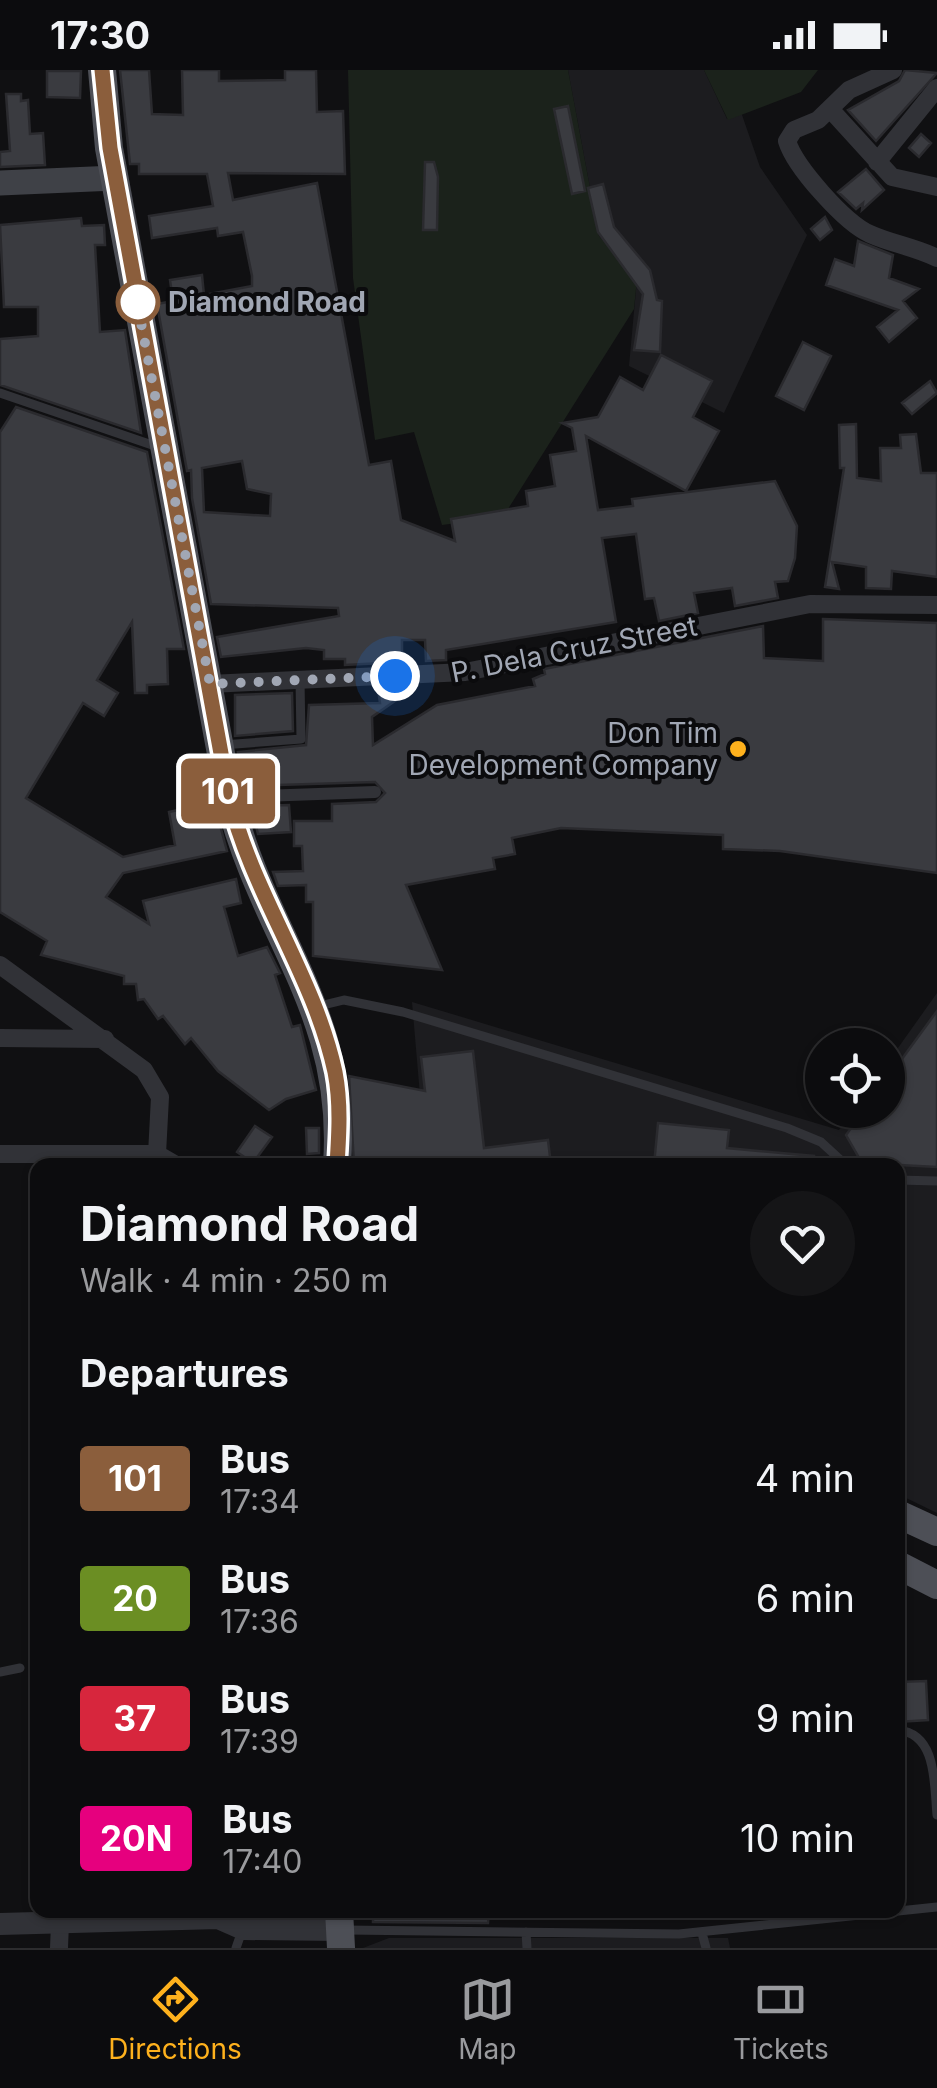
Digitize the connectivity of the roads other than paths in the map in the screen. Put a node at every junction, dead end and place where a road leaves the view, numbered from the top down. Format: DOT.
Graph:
graph roads {
  1 [pos="102,70"];
  2 [pos="893,70"];
  3 [pos="937,88"];
  4 [pos="831,110"];
  5 [pos="877,162"];
  6 [pos="115,178"];
  7 [pos="0,183"];
  8 [pos="937,187"];
  9 [pos="937,258"];
  10 [pos="0,394"];
  11 [pos="163,448"];
  12 [pos="937,605"];
  13 [pos="300,678"];
  14 [pos="210,684"];
  15 [pos="219,745"];
  16 [pos="375,792"];
  17 [pos="229,797"];
  18 [pos="0,965"];
  19 [pos="315,1006"];
  20 [pos="0,1038"];
  21 [pos="106,1038"];
  22 [pos="0,1154"];
  23 [pos="157,1154"];
  24 [pos="164,1158"];
  25 [pos="337,1158"];
  26 [pos="838,1158"];
  27 [pos="905,1180"];
  28 [pos="937,1181"];
  29 [pos="905,1517"];
  30 [pos="937,1532"];
  31 [pos="905,1569"];
  32 [pos="937,1585"];
  33 [pos="20,1668"];
  34 [pos="0,1672"];
  35 [pos="905,1732"];
  36 [pos="937,1815"];
  37 [pos="937,1907"];
  38 [pos="905,1910"];
  39 [pos="834,1918"];
  40 [pos="60,1923"];
  41 [pos="0,1924"];
  42 [pos="241,1929"];
  43 [pos="340,1929"];
  44 [pos="526,1932"];
  45 [pos="702,1932"];
  46 [pos="59,1948"];
  47 [pos="527,1948"];
  48 [pos="706,1948"];
  1 -- 6 [label="main road"];
  2 -- 4 [label="street"];
  3 -- 5 [label="street"];
  4 -- 5 [label="street"];
  4 -- 9 [label="street"];
  5 -- 8 [label="street"];
  6 -- 7 [label="main road"];
  6 -- 11 [label="main road"];
  10 -- 11 [label="lane"];
  11 -- 14 [label="main road"];
  12 -- 13 [label="street, P. Dela Cruz Street"];
  13 -- 14 [label="street, P. Dela Cruz Street"];
  13 -- 15 [label="lane"];
  14 -- 15 [label="main road"];
  15 -- 17 [label="main road"];
  16 -- 17 [label="street"];
  17 -- 19 [label="main road"];
  18 -- 21 [label="street"];
  19 -- 25 [label="main road"];
  19 -- 26 [label="lane"];
  20 -- 21 [label="street"];
  21 -- 23 [label="street"];
  22 -- 23 [label="street"];
  23 -- 24 [label="street"];
  27 -- 28 [label="lane"];
  29 -- 30 [label="main road"];
  31 -- 32 [label="main road"];
  33 -- 34 [label="lane"];
  35 -- 36 [label="lane"];
  37 -- 38 [label="lane"];
  39 -- 45 [label="lane"];
  40 -- 41 [label="street"];
  40 -- 42 [label="street"];
  40 -- 46 [label="street"];
  42 -- 43 [label="street"];
  43 -- 44 [label="lane"];
  44 -- 45 [label="lane"];
  44 -- 47 [label="lane"];
  45 -- 48 [label="lane"];
}
